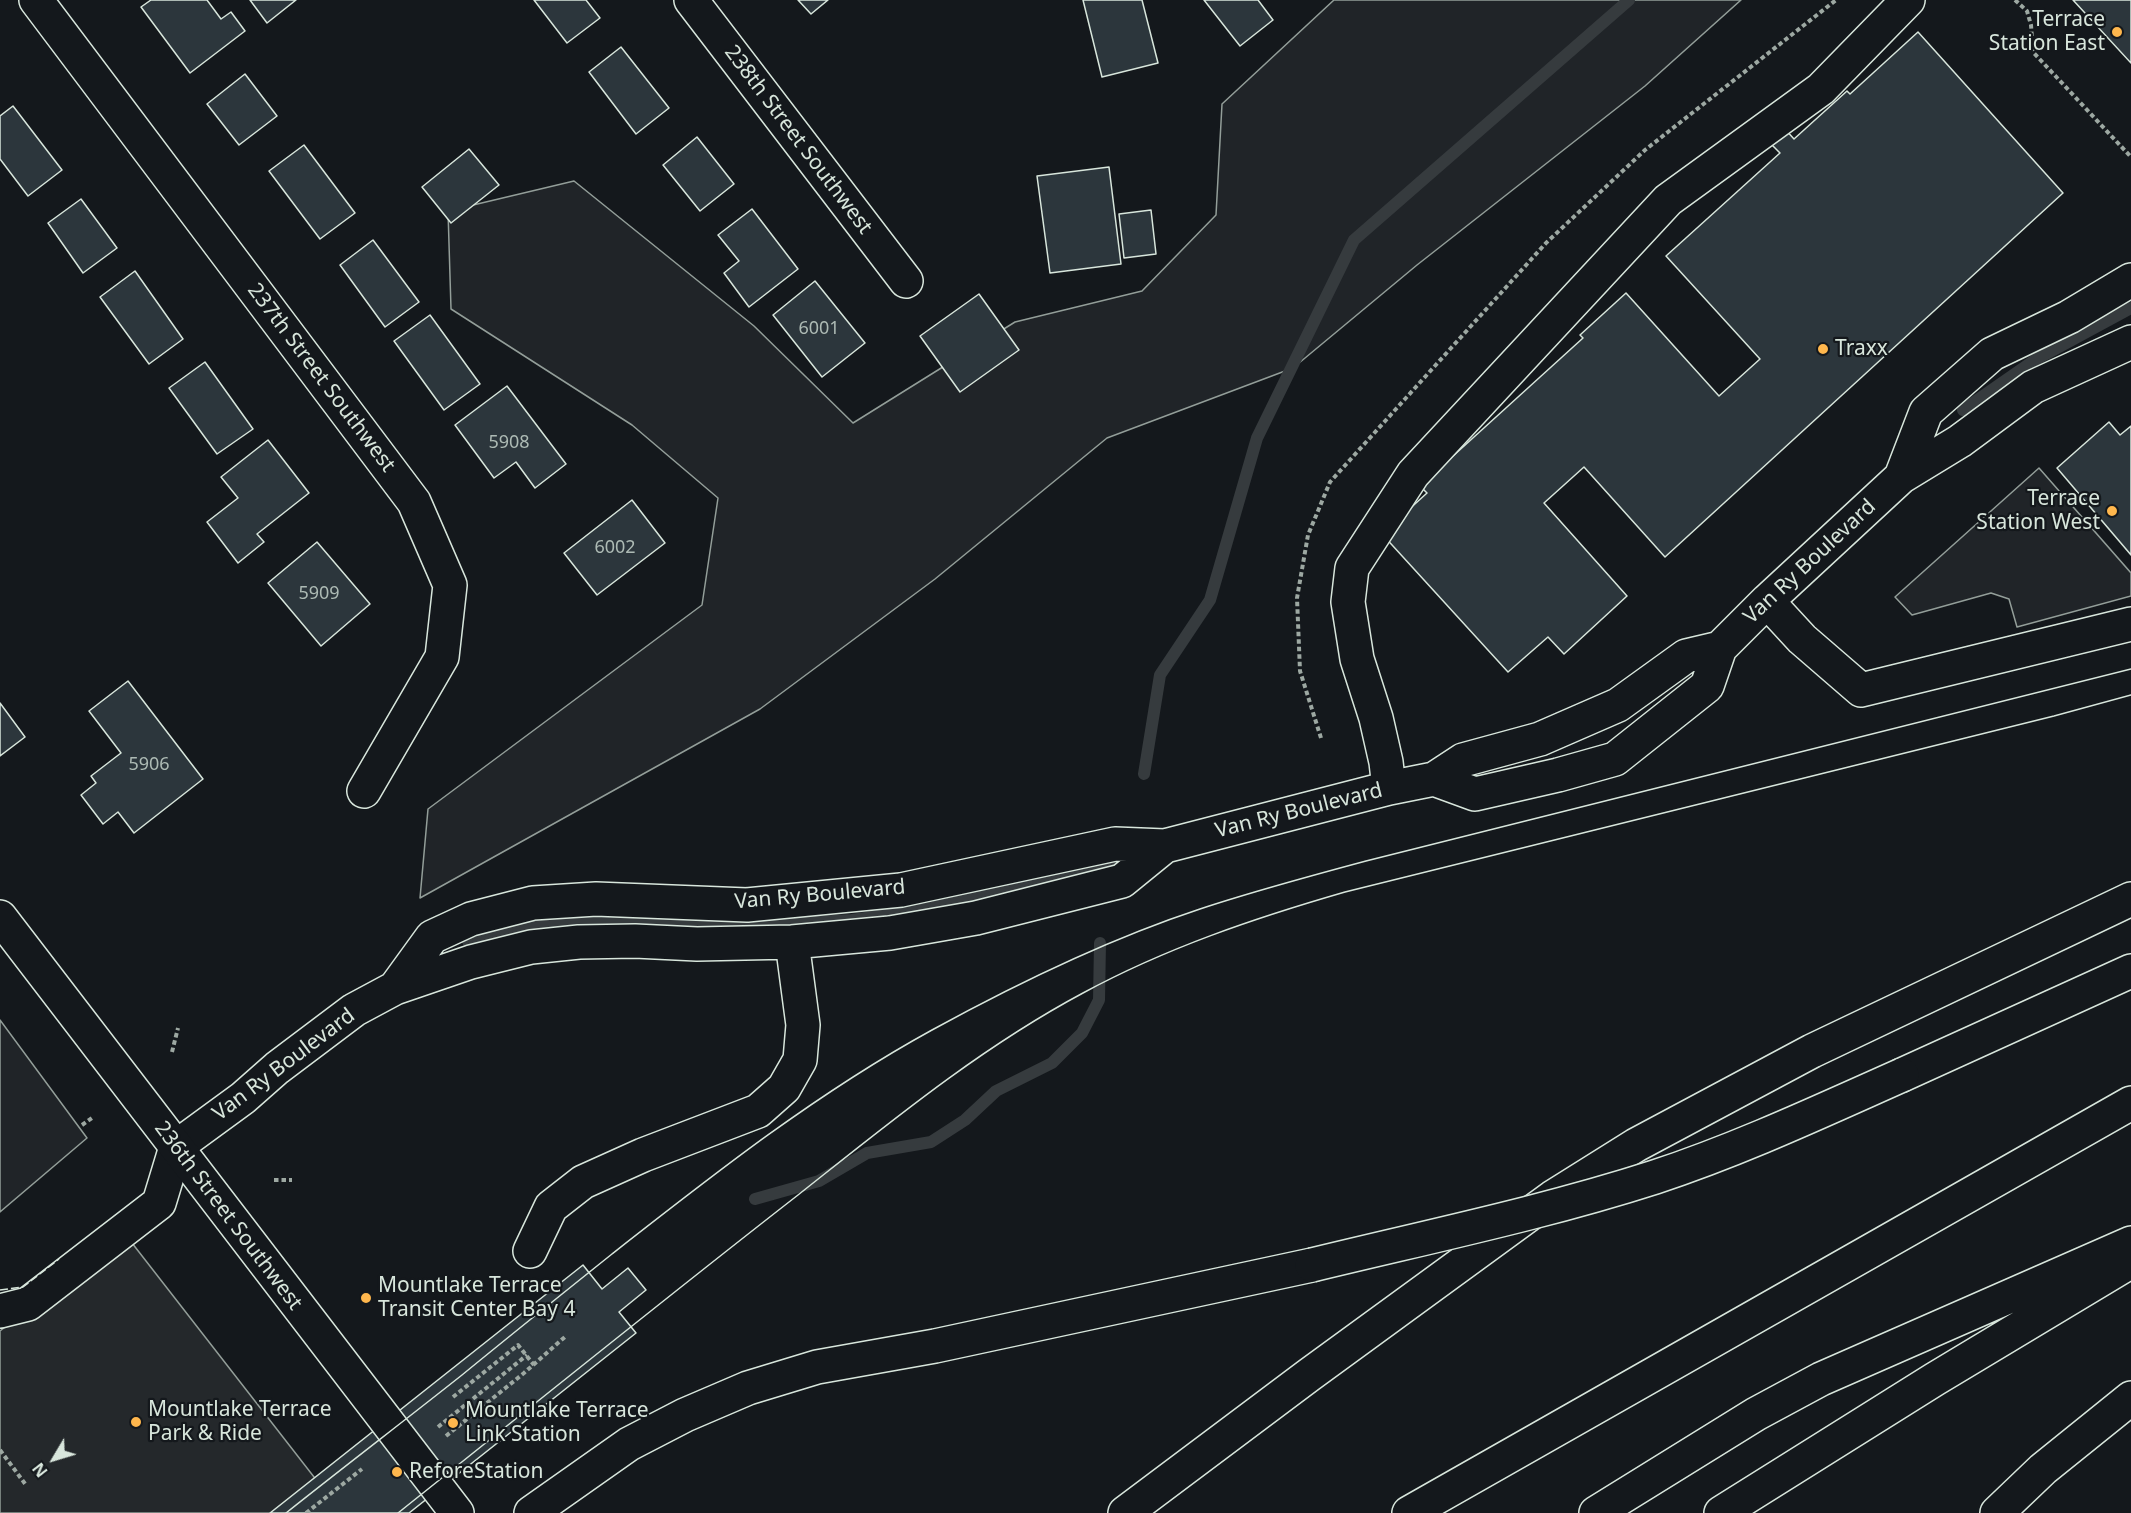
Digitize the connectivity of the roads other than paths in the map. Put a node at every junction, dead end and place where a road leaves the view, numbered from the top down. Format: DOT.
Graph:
graph roads {
  1 [pos="36,0"];
  2 [pos="691,0"];
  3 [pos="1908,0"];
  4 [pos="2131,280"];
  5 [pos="906,281"];
  6 [pos="2131,342"];
  7 [pos="1901,477"];
  8 [pos="1767,601"];
  9 [pos="2131,624"];
  10 [pos="1720,648"];
  11 [pos="1434,779"];
  12 [pos="1389,788"];
  13 [pos="364,791"];
  14 [pos="1165,846"];
  15 [pos="2131,899"];
  16 [pos="0,917"];
  17 [pos="792,942"];
  18 [pos="2131,971"];
  19 [pos="395,988"];
  20 [pos="2131,1103"];
  21 [pos="176,1147"];
  22 [pos="2131,1243"];
  23 [pos="530,1251"];
  24 [pos="2131,1261"];
  25 [pos="0,1311"];
  26 [pos="2131,1398"];
  27 [pos="457,1513"];
  28 [pos="531,1513"];
  29 [pos="1125,1513"];
  30 [pos="1408,1513"];
  31 [pos="1596,1513"];
  32 [pos="1721,1513"];
  33 [pos="1997,1513"];
  1 -- 13 [label="main road, 237th Street Southwest"];
  2 -- 5 [label="main road, 238th Street Southwest"];
  3 -- 12 [label="main road"];
  4 -- 7 [label="main road, Van Ry Boulevard"];
  6 -- 7 [label="main road, Van Ry Boulevard"];
  7 -- 8 [label="main road, Van Ry Boulevard"];
  8 -- 9 [label="main road"];
  8 -- 10 [label="main road, Van Ry Boulevard"];
  10 -- 11 [label="main road, Van Ry Boulevard"];
  10 -- 11 [label="main road, Van Ry Boulevard"];
  11 -- 12 [label="main road, Van Ry Boulevard"];
  12 -- 14 [label="main road, Van Ry Boulevard"];
  14 -- 17 [label="main road, Van Ry Boulevard"];
  14 -- 19 [label="main road, Van Ry Boulevard"];
  15 -- 29 [label="main road"];
  16 -- 21 [label="main road, 236th Street Southwest"];
  17 -- 19 [label="main road, Van Ry Boulevard"];
  17 -- 23 [label="main road"];
  18 -- 28 [label="main road, bridge"];
  19 -- 21 [label="main road, Van Ry Boulevard"];
  20 -- 30 [label="main road"];
  21 -- 25 [label="main road"];
  21 -- 27 [label="main road, 236th Street Southwest"];
  22 -- 31 [label="main road"];
  24 -- 32 [label="main road"];
  26 -- 33 [label="main road"];
}
